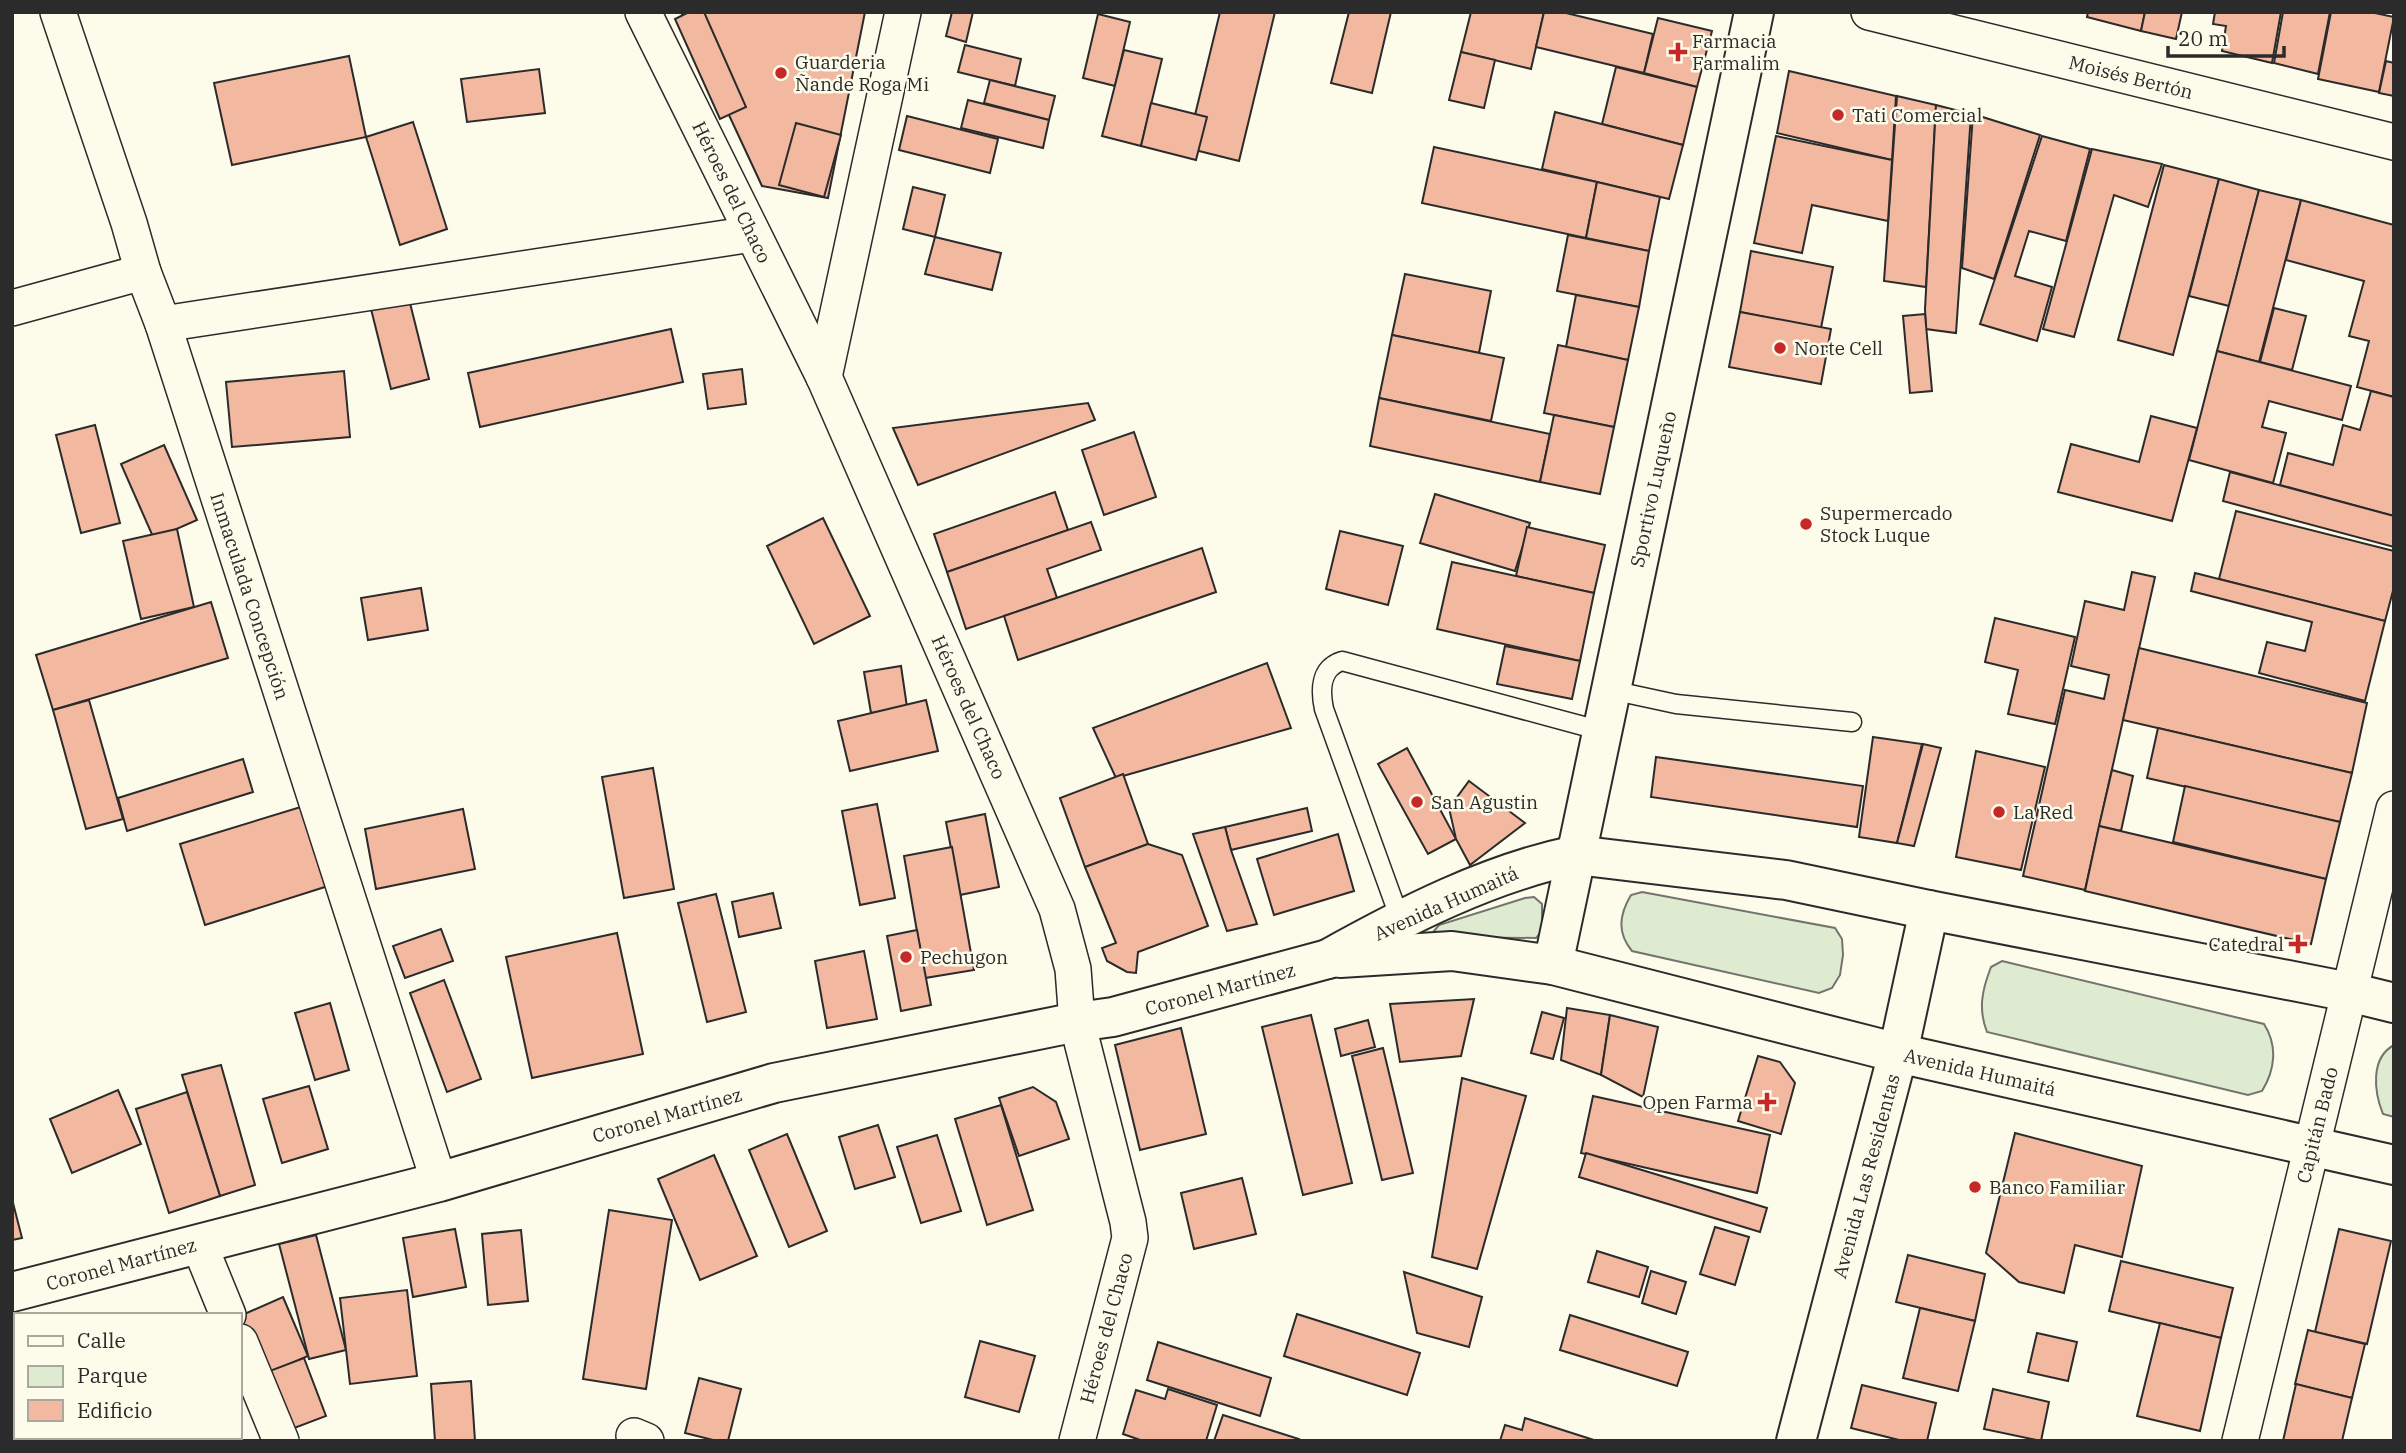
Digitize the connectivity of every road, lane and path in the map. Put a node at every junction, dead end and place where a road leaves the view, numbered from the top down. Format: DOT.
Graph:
graph roads {
  1 [pos="58,12"];
  2 [pos="643,12"];
  3 [pos="903,12"];
  4 [pos="1754,12"];
  5 [pos="1869,12"];
  6 [pos="2394,142"];
  7 [pos="752,234"];
  8 [pos="143,272"];
  9 [pos="12,308"];
  10 [pos="163,324"];
  11 [pos="824,377"];
  12 [pos="1611,690"];
  13 [pos="1852,722"];
  14 [pos="1602,731"];
  15 [pos="2394,809"];
  16 [pos="1576,855"];
  17 [pos="1929,910"];
  18 [pos="1400,919"];
  19 [pos="1328,959"];
  20 [pos="1553,965"];
  21 [pos="2349,992"];
  22 [pos="2394,1003"];
  23 [pos="1077,1022"];
  24 [pos="1898,1053"];
  25 [pos="2312,1145"];
  26 [pos="2394,1165"];
  27 [pos="439,1182"];
  28 [pos="198,1244"];
  29 [pos="12,1292"];
  30 [pos="227,1313"];
  31 [pos="242,1347"];
  32 [pos="281,1441"];
  33 [pos="1077,1441"];
  34 [pos="1796,1441"];
  35 [pos="2240,1441"];
  1 -- 8 [label="street, Inmaculada Concepción"];
  2 -- 7 [label="street, Héroes del Chaco"];
  3 -- 11 [label="street"];
  4 -- 12 [label="main road, Sportivo Luqueño"];
  5 -- 6 [label="street, Moisés Bertón"];
  7 -- 10 [label="street"];
  7 -- 11 [label="street, Héroes del Chaco"];
  8 -- 9 [label="street"];
  8 -- 10 [label="street, Inmaculada Concepción"];
  10 -- 27 [label="street, Inmaculada Concepción"];
  11 -- 23 [label="street, Héroes del Chaco"];
  12 -- 13 [label="lane"];
  12 -- 14 [label="main road, Sportivo Luqueño"];
  14 -- 16 [label="main road, Sportivo Luqueño"];
  14 -- 18 [label="lane"];
  15 -- 21 [label="street, Capitán Bado"];
  16 -- 17 [label="main road, Avenida Humaitá"];
  16 -- 18 [label="main road, Avenida Humaitá"];
  16 -- 20 [label="main road, Sportivo Luqueño"];
  17 -- 21 [label="main road, Avenida Humaitá"];
  17 -- 24 [label="main road, Avenida Las Residentas"];
  18 -- 19 [label="main road, Avenida Humaitá"];
  19 -- 20 [label="main road, Avenida Humaitá"];
  19 -- 23 [label="main road, Coronel Martínez"];
  20 -- 24 [label="main road, Avenida Humaitá"];
  21 -- 22 [label="main road, Avenida Humaitá"];
  21 -- 25 [label="street, Capitán Bado"];
  23 -- 27 [label="main road, Coronel Martínez"];
  23 -- 33 [label="street, Héroes del Chaco"];
  24 -- 25 [label="main road, Avenida Humaitá"];
  24 -- 34 [label="main road, Avenida Las Residentas"];
  25 -- 26 [label="main road, Avenida Humaitá"];
  25 -- 35 [label="street, Capitán Bado"];
  27 -- 28 [label="main road, Coronel Martínez"];
  28 -- 29 [label="main road, Coronel Martínez"];
  28 -- 30 [label="street"];
  31 -- 32 [label="street"];
}
